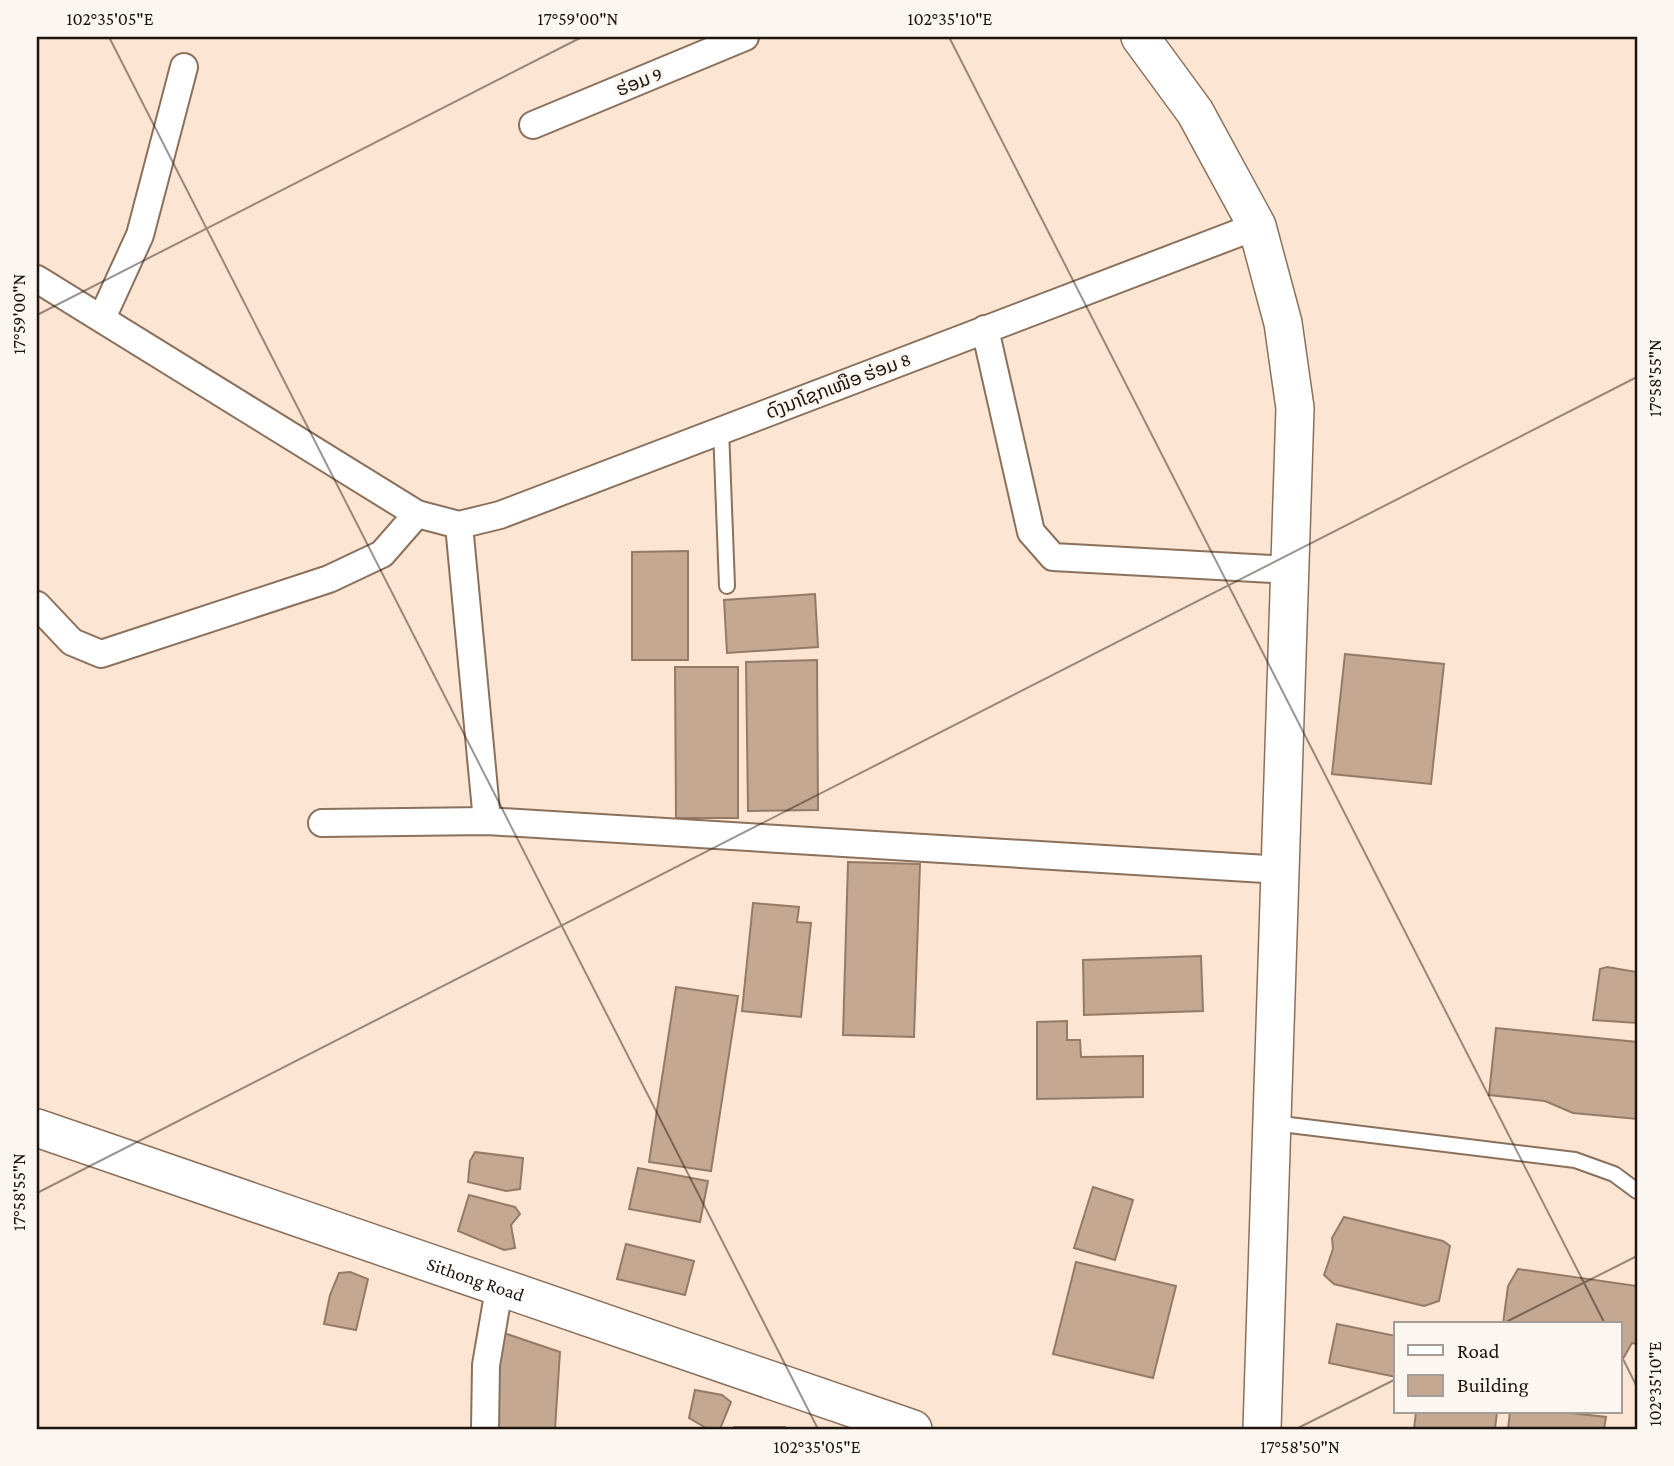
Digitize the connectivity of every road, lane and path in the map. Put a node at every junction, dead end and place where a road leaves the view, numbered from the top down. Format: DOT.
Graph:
graph roads {
  1 [pos="745,37"];
  2 [pos="1140,37"];
  3 [pos="184,67"];
  4 [pos="533,125"];
  5 [pos="1257,226"];
  6 [pos="37,279"];
  7 [pos="102,318"];
  8 [pos="985,329"];
  9 [pos="721,429"];
  10 [pos="416,514"];
  11 [pos="459,525"];
  12 [pos="1291,570"];
  13 [pos="727,586"];
  14 [pos="37,605"];
  15 [pos="487,821"];
  16 [pos="322,823"];
  17 [pos="1282,870"];
  18 [pos="1273,1123"];
  19 [pos="37,1128"];
  20 [pos="1637,1191"];
  21 [pos="499,1289"];
  22 [pos="485,1429"];
  23 [pos="910,1429"];
  24 [pos="1262,1429"];
  1 -- 4 [label="street, ຮ່ອມ 9"];
  2 -- 5 [label="street"];
  3 -- 7 [label="street"];
  5 -- 8 [label="street, ດົງນາໂຊກເໜືອ ຮ່ອມ 8"];
  5 -- 12 [label="street"];
  6 -- 7 [label="street, ດົງນາໂຊກເໜືອ ຮ່ອມ 8"];
  7 -- 10 [label="street, ດົງນາໂຊກເໜືອ ຮ່ອມ 8"];
  8 -- 9 [label="street, ດົງນາໂຊກເໜືອ ຮ່ອມ 8"];
  8 -- 12 [label="street"];
  9 -- 11 [label="street, ດົງນາໂຊກເໜືອ ຮ່ອມ 8"];
  9 -- 13 [label="lane"];
  10 -- 11 [label="street, ດົງນາໂຊກເໜືອ ຮ່ອມ 8"];
  10 -- 14 [label="street"];
  11 -- 15 [label="street"];
  12 -- 17 [label="street"];
  15 -- 16 [label="street"];
  15 -- 17 [label="street"];
  17 -- 18 [label="street"];
  18 -- 20 [label="lane"];
  18 -- 24 [label="street"];
  19 -- 21 [label="street, Sithong Road"];
  21 -- 22 [label="street"];
  21 -- 23 [label="street, Sithong Road"];
}
